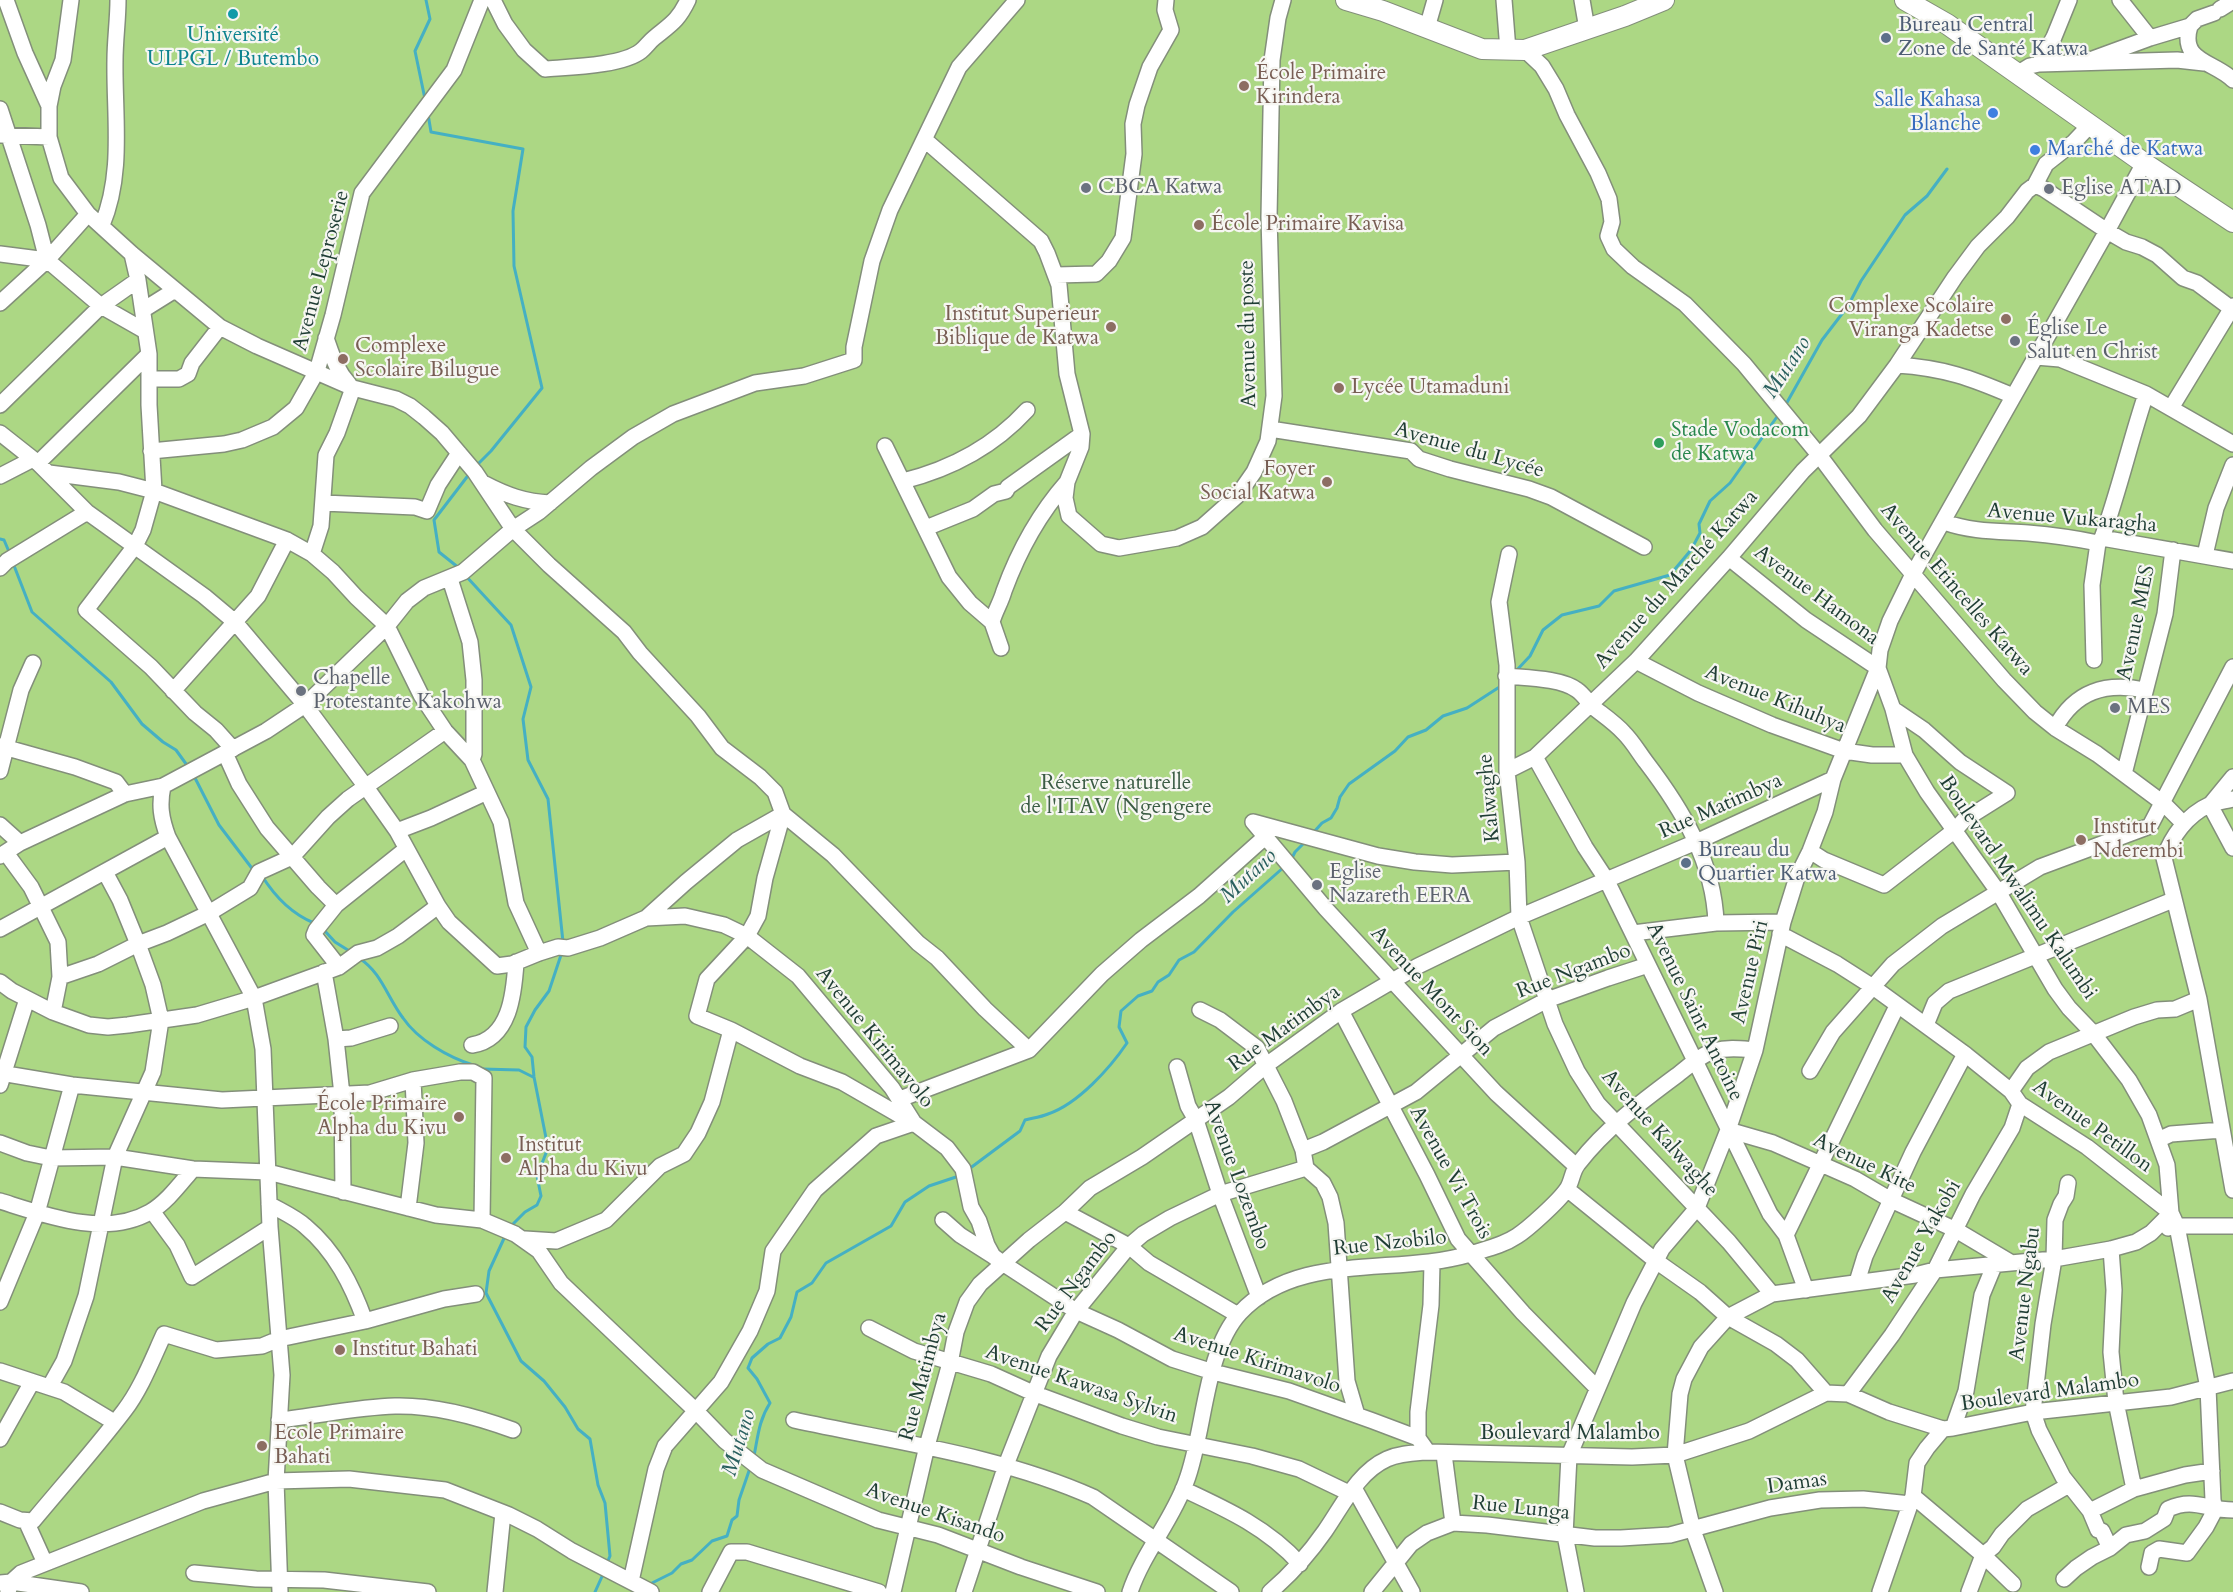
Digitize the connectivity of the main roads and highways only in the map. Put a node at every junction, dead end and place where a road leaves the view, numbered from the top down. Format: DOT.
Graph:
graph roads {
  1 [pos="1350,0"];
  2 [pos="1664,0"];
  3 [pos="1905,0"];
  4 [pos="2233,222"];
  1 -- 2 [label="main road"];
  3 -- 4 [label="main road"];
}
